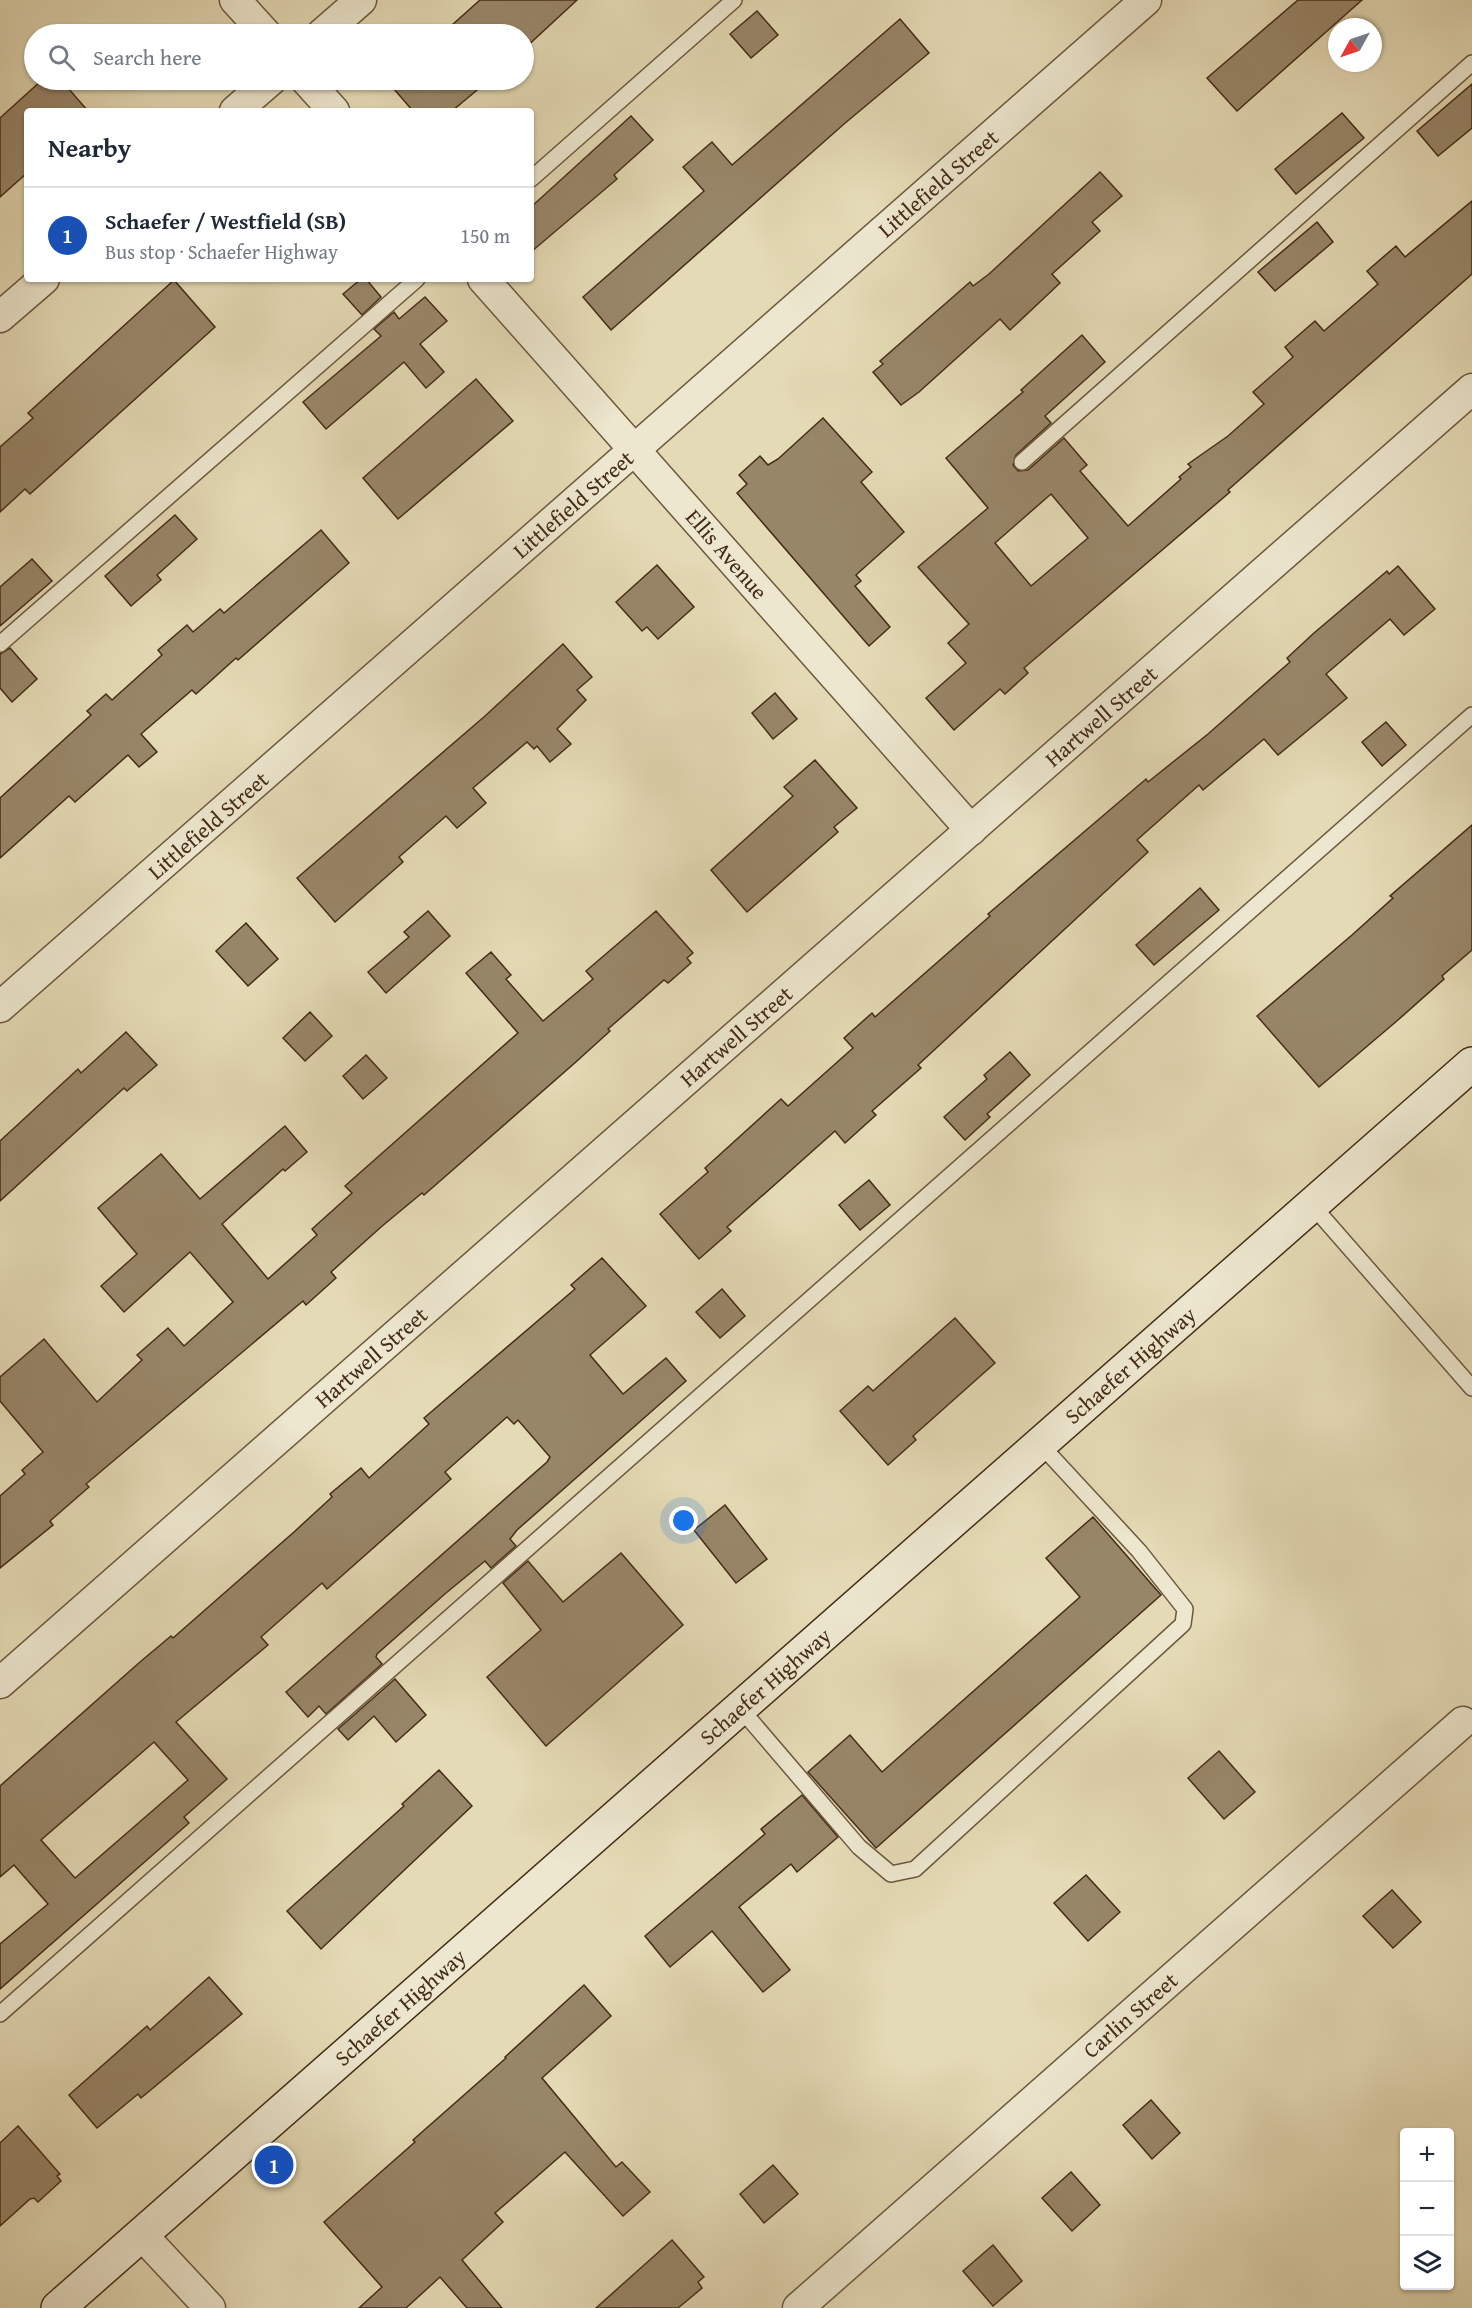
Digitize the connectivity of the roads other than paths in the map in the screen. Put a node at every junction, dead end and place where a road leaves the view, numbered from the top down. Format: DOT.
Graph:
graph roads {
  1 [pos="235,0"];
  2 [pos="361,0"];
  3 [pos="734,0"];
  4 [pos="1146,0"];
  5 [pos="257,24"];
  6 [pos="333,24"];
  7 [pos="1472,63"];
  8 [pos="259,90"];
  9 [pos="315,90"];
  10 [pos="238,108"];
  11 [pos="331,108"];
  12 [pos="534,176"];
  13 [pos="41,282"];
  14 [pos="414,282"];
  15 [pos="486,282"];
  16 [pos="0,317"];
  17 [pos="1472,389"];
  18 [pos="634,450"];
  19 [pos="1022,462"];
  20 [pos="0,644"];
  21 [pos="1472,715"];
  22 [pos="971,830"];
  23 [pos="0,1007"];
  24 [pos="1472,1064"];
  25 [pos="1311,1205"];
  26 [pos="1472,1388"];
  27 [pos="1040,1444"];
  28 [pos="0,1683"];
  29 [pos="740,1708"];
  30 [pos="1463,1722"];
  31 [pos="0,2014"];
  32 [pos="141,2234"];
  33 [pos="58,2308"];
  34 [pos="210,2308"];
  35 [pos="798,2308"];
  1 -- 5 [label="street"];
  2 -- 6 [label="street"];
  3 -- 12 [label="lane"];
  4 -- 18 [label="street, Littlefield Street"];
  7 -- 19 [label="lane"];
  8 -- 10 [label="street"];
  9 -- 11 [label="street"];
  13 -- 16 [label="street"];
  14 -- 20 [label="lane"];
  15 -- 18 [label="street, Ellis Avenue"];
  17 -- 22 [label="street, Hartwell Street"];
  18 -- 22 [label="street, Ellis Avenue"];
  18 -- 23 [label="street, Littlefield Street"];
  21 -- 31 [label="lane"];
  22 -- 28 [label="street, Hartwell Street"];
  24 -- 25 [label="main road, Schaefer Highway"];
  25 -- 26 [label="lane"];
  25 -- 27 [label="main road, Schaefer Highway"];
  27 -- 29 [label="main road, Schaefer Highway"];
  27 -- 29 [label="lane"];
  29 -- 32 [label="main road, Schaefer Highway"];
  30 -- 35 [label="street, Carlin Street"];
  32 -- 33 [label="main road, Schaefer Highway"];
  32 -- 34 [label="street"];
}
